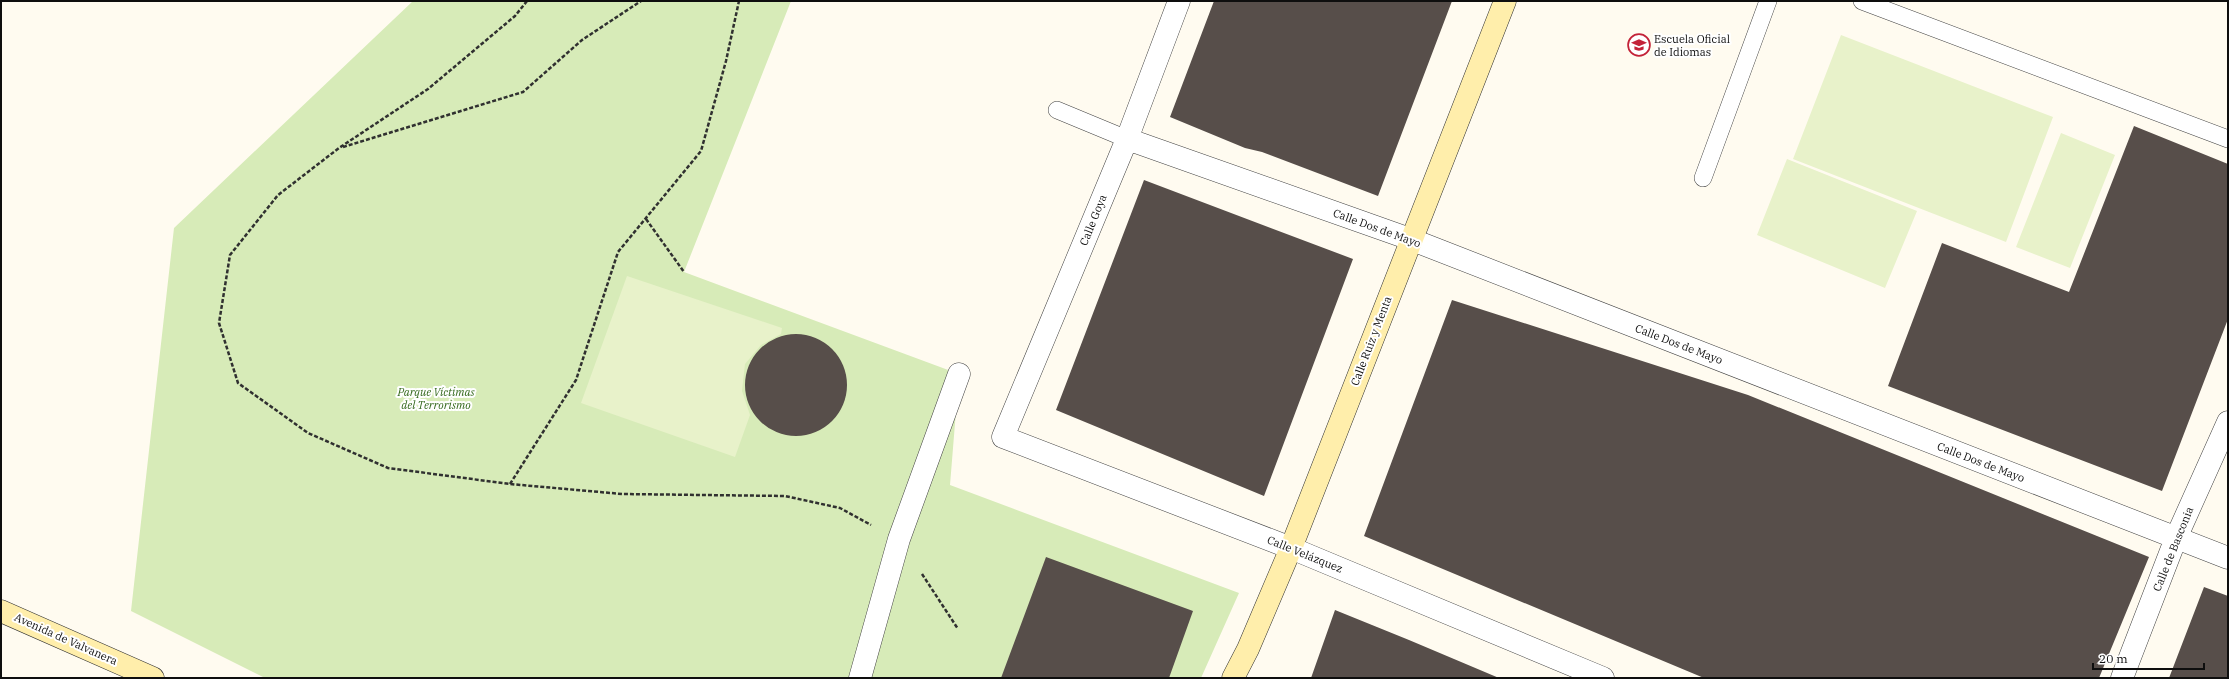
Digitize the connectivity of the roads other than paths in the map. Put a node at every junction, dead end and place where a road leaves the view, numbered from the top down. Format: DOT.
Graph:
graph roads {
  1 [pos="1179,1"];
  2 [pos="1505,1"];
  3 [pos="1768,1"];
  4 [pos="1862,1"];
  5 [pos="1057,110"];
  6 [pos="1127,139"];
  7 [pos="2228,139"];
  8 [pos="1703,178"];
  9 [pos="1410,239"];
  10 [pos="959,374"];
  11 [pos="2228,422"];
  12 [pos="1004,437"];
  13 [pos="2176,538"];
  14 [pos="1291,548"];
  15 [pos="2228,558"];
  16 [pos="1,610"];
  17 [pos="153,678"];
  18 [pos="860,678"];
  19 [pos="1233,678"];
  20 [pos="1604,678"];
  21 [pos="2122,678"];
  1 -- 6 [label="street, Calle Goya"];
  2 -- 9 [label="street, Calle Ruiz y Menta"];
  3 -- 8 [label="lane"];
  4 -- 7 [label="lane"];
  5 -- 6 [label="lane"];
  6 -- 9 [label="street, Calle Dos de Mayo"];
  6 -- 12 [label="street, Calle Goya"];
  9 -- 13 [label="street, Calle Dos de Mayo"];
  9 -- 14 [label="street, Calle Ruiz y Menta"];
  10 -- 18 [label="street"];
  11 -- 13 [label="street, Calle de Basconia"];
  12 -- 14 [label="street, Calle Velázquez"];
  13 -- 15 [label="street, Calle Dos de Mayo"];
  13 -- 21 [label="street, Calle de Basconia"];
  14 -- 19 [label="street, Calle Ruiz y Menta"];
  14 -- 20 [label="street, Calle Velázquez"];
  16 -- 17 [label="street, Avenida de Valvanera"];
}
